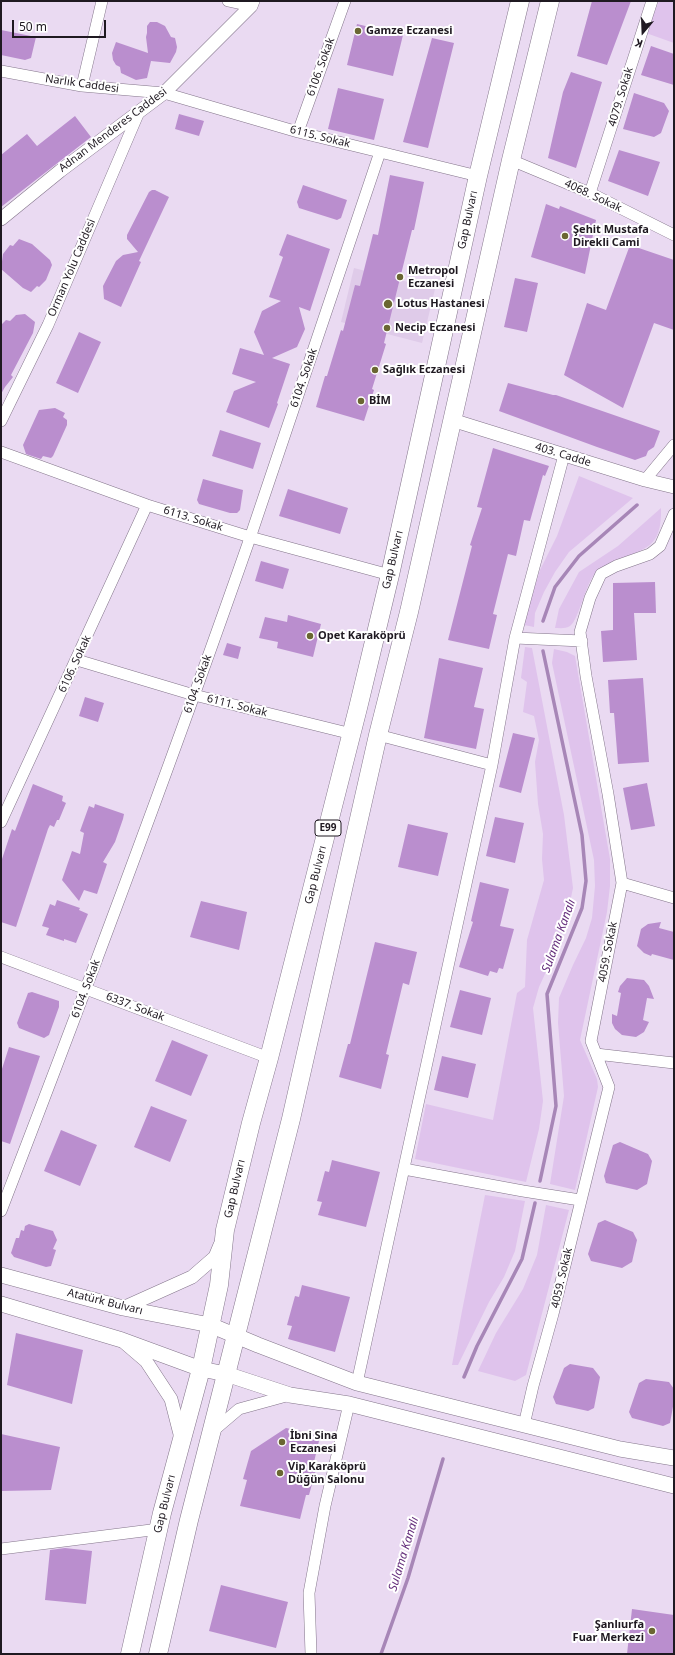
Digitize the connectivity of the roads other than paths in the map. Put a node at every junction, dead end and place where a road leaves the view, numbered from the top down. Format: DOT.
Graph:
graph roads {
  1 [pos="102,1"];
  2 [pos="228,1"];
  3 [pos="345,1"];
  4 [pos="520,1"];
  5 [pos="550,1"];
  6 [pos="652,1"];
  7 [pos="252,4"];
  8 [pos="1,71"];
  9 [pos="82,86"];
  10 [pos="164,93"];
  11 [pos="139,112"];
  12 [pos="298,132"];
  13 [pos="380,152"];
  14 [pos="511,160"];
  15 [pos="478,176"];
  16 [pos="590,193"];
  17 [pos="1,219"];
  18 [pos="674,235"];
  19 [pos="452,420"];
  20 [pos="1,421"];
  21 [pos="674,445"];
  22 [pos="1,452"];
  23 [pos="564,455"];
  24 [pos="645,480"];
  25 [pos="674,487"];
  26 [pos="148,505"];
  27 [pos="674,514"];
  28 [pos="250,537"];
  29 [pos="390,575"];
  30 [pos="515,638"];
  31 [pos="582,641"];
  32 [pos="77,660"];
  33 [pos="194,695"];
  34 [pos="352,734"];
  35 [pos="378,735"];
  36 [pos="492,765"];
  37 [pos="1,822"];
  38 [pos="622,883"];
  39 [pos="674,898"];
  40 [pos="1,957"];
  41 [pos="87,989"];
  42 [pos="596,1054"];
  43 [pos="269,1058"];
  44 [pos="674,1063"];
  45 [pos="404,1169"];
  46 [pos="580,1200"];
  47 [pos="1,1211"];
  48 [pos="226,1230"];
  49 [pos="1,1275"];
  50 [pos="1,1304"];
  51 [pos="123,1308"];
  52 [pos="210,1325"];
  53 [pos="236,1337"];
  54 [pos="122,1340"];
  55 [pos="201,1369"];
  56 [pos="226,1374"];
  57 [pos="357,1383"];
  58 [pos="290,1395"];
  59 [pos="349,1404"];
  60 [pos="524,1425"];
  61 [pos="211,1432"];
  62 [pos="182,1438"];
  63 [pos="674,1458"];
  64 [pos="674,1486"];
  65 [pos="159,1529"];
  66 [pos="1,1549"];
  67 [pos="130,1654"];
  68 [pos="158,1654"];
  69 [pos="311,1654"];
  1 -- 9 [label="street"];
  2 -- 7 [label="street"];
  3 -- 12 [label="street, 6106. Sokak"];
  4 -- 15 [label="highway, Gap Bulvarı / E99"];
  5 -- 14 [label="highway, E99"];
  6 -- 16 [label="street, 4079. Sokak"];
  7 -- 10 [label="street, Adnan Menderes Caddesi"];
  8 -- 9 [label="street, Narlık Caddesi"];
  9 -- 10 [label="street, Narlık Caddesi"];
  10 -- 11 [label="street, Adnan Menderes Caddesi"];
  10 -- 12 [label="street, 6115. Sokak"];
  11 -- 17 [label="street, Adnan Menderes Caddesi"];
  11 -- 20 [label="street, Orman Yolu Caddesi"];
  12 -- 13 [label="street, 6115. Sokak"];
  13 -- 15 [label="street, 6115. Sokak"];
  13 -- 28 [label="street, 6104. Sokak"];
  14 -- 16 [label="street, 4068. Sokak"];
  14 -- 19 [label="highway, E99"];
  15 -- 29 [label="highway, Gap Bulvarı / E99"];
  16 -- 18 [label="street, 4068. Sokak"];
  19 -- 23 [label="street, 403. Cadde"];
  19 -- 35 [label="highway, E99"];
  21 -- 24 [label="street"];
  22 -- 26 [label="street, 6113. Sokak"];
  23 -- 24 [label="street, 403. Cadde"];
  23 -- 30 [label="street"];
  24 -- 25 [label="street, 403. Cadde"];
  26 -- 28 [label="street, 6113. Sokak"];
  26 -- 32 [label="street, 6106. Sokak"];
  27 -- 31 [label="street, 4059. Sokak"];
  28 -- 29 [label="street, 6113. Sokak"];
  28 -- 33 [label="street, 6104. Sokak"];
  29 -- 34 [label="highway, Gap Bulvarı / E99"];
  30 -- 31 [label="street"];
  30 -- 36 [label="street"];
  31 -- 38 [label="street, 4059. Sokak"];
  32 -- 33 [label="street, 6111. Sokak"];
  32 -- 37 [label="street, 6106. Sokak"];
  33 -- 34 [label="street, 6111. Sokak"];
  33 -- 41 [label="street, 6104. Sokak"];
  34 -- 43 [label="highway, Gap Bulvarı / E99"];
  35 -- 36 [label="street"];
  35 -- 53 [label="highway, E99"];
  36 -- 45 [label="street"];
  38 -- 39 [label="street"];
  38 -- 42 [label="street, 4059. Sokak"];
  40 -- 41 [label="street, 6337. Sokak"];
  41 -- 43 [label="street, 6337. Sokak"];
  41 -- 47 [label="street, 6104. Sokak"];
  42 -- 44 [label="street"];
  42 -- 46 [label="street, 4059. Sokak"];
  43 -- 48 [label="highway, Gap Bulvarı / E99"];
  45 -- 46 [label="street"];
  45 -- 57 [label="street"];
  46 -- 60 [label="street, 4059. Sokak"];
  48 -- 51 [label="street"];
  48 -- 52 [label="highway, Gap Bulvarı / E99"];
  49 -- 51 [label="main road, Atatürk Bulvarı"];
  50 -- 54 [label="main road"];
  51 -- 52 [label="main road, Atatürk Bulvarı"];
  52 -- 53 [label="main road, Atatürk Bulvarı"];
  52 -- 55 [label="highway, Gap Bulvarı / E99"];
  53 -- 56 [label="highway, E99"];
  53 -- 57 [label="main road, Atatürk Bulvarı"];
  54 -- 55 [label="main road"];
  54 -- 62 [label="street"];
  55 -- 56 [label="main road"];
  55 -- 62 [label="highway, Gap Bulvarı / E99"];
  56 -- 58 [label="main road"];
  56 -- 61 [label="highway, E99"];
  57 -- 60 [label="main road, Atatürk Bulvarı"];
  58 -- 59 [label="main road"];
  58 -- 61 [label="street"];
  59 -- 64 [label="main road"];
  59 -- 69 [label="street"];
  60 -- 63 [label="main road, Atatürk Bulvarı"];
  61 -- 68 [label="highway, E99"];
  62 -- 65 [label="highway, Gap Bulvarı / E99"];
  65 -- 66 [label="street"];
  65 -- 67 [label="highway, Gap Bulvarı / E99"];
}
